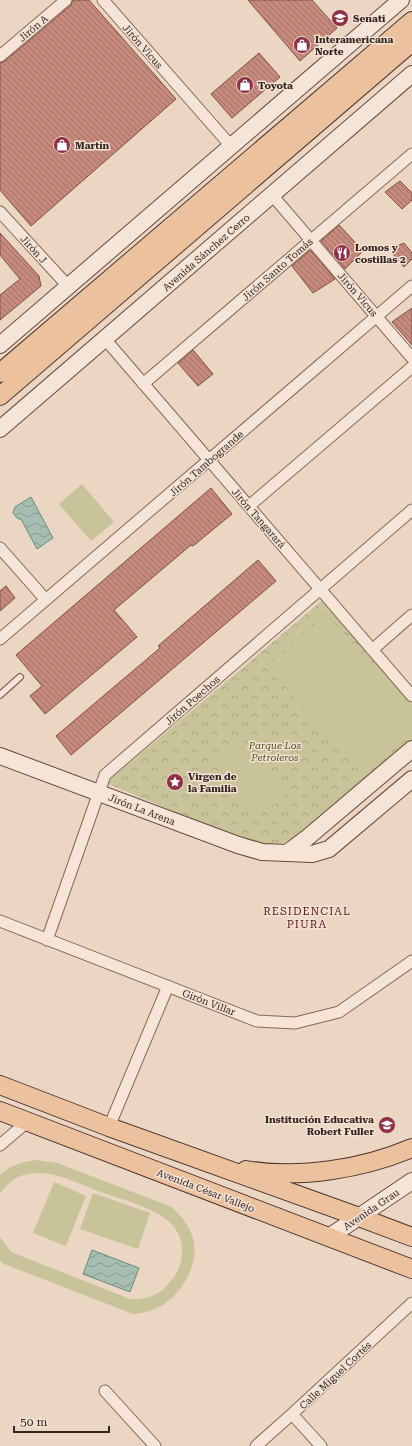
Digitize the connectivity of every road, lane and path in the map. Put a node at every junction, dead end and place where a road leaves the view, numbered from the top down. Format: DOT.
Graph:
graph roads {
  1 [pos="66,0"];
  2 [pos="103,0"];
  3 [pos="396,2"];
  4 [pos="412,21"];
  5 [pos="412,42"];
  6 [pos="0,56"];
  7 [pos="412,74"];
  8 [pos="231,146"];
  9 [pos="412,154"];
  10 [pos="272,195"];
  11 [pos="0,212"];
  12 [pos="311,240"];
  13 [pos="68,286"];
  14 [pos="412,286"];
  15 [pos="377,316"];
  16 [pos="105,339"];
  17 [pos="0,345"];
  18 [pos="412,358"];
  19 [pos="412,367"];
  20 [pos="0,373"];
  21 [pos="143,384"];
  22 [pos="0,396"];
  23 [pos="0,429"];
  24 [pos="209,460"];
  25 [pos="249,506"];
  26 [pos="412,510"];
  27 [pos="0,548"];
  28 [pos="320,590"];
  29 [pos="46,600"];
  30 [pos="412,615"];
  31 [pos="0,639"];
  32 [pos="372,650"];
  33 [pos="20,677"];
  34 [pos="0,695"];
  35 [pos="412,696"];
  36 [pos="412,749"];
  37 [pos="0,756"];
  38 [pos="412,779"];
  39 [pos="98,793"];
  40 [pos="287,853"];
  41 [pos="0,921"];
  42 [pos="47,940"];
  43 [pos="412,961"];
  44 [pos="168,986"];
  45 [pos="0,1085"];
  46 [pos="0,1111"];
  47 [pos="26,1122"];
  48 [pos="109,1127"];
  49 [pos="0,1145"];
  50 [pos="412,1148"];
  51 [pos="214,1164"];
  52 [pos="412,1181"];
  53 [pos="359,1216"];
  54 [pos="329,1237"];
  55 [pos="412,1237"];
  56 [pos="412,1268"];
  57 [pos="412,1303"];
  58 [pos="105,1391"];
  59 [pos="292,1414"];
  60 [pos="156,1446"];
  61 [pos="256,1446"];
  62 [pos="321,1446"];
  1 -- 6 [label="street, Jirón A"];
  2 -- 8 [label="street, Jirón Vicus"];
  3 -- 8 [label="main road"];
  4 -- 20 [label="main road"];
  5 -- 22 [label="main road"];
  7 -- 10 [label="main road, Avenida Sánchez Cerro"];
  8 -- 13 [label="main road"];
  9 -- 12 [label="street, Jirón Santo Tomás"];
  10 -- 12 [label="street, Jirón Vicus"];
  10 -- 16 [label="main road, Avenida Sánchez Cerro"];
  11 -- 13 [label="street, Jirón J"];
  12 -- 15 [label="street, Jirón Vicus"];
  12 -- 21 [label="street, Jirón Santo Tomás"];
  13 -- 17 [label="main road"];
  14 -- 15 [label="street, Jirón Tambogrande"];
  15 -- 18 [label="street, Jirón Vicus"];
  15 -- 24 [label="street, Jirón Tambogrande"];
  16 -- 21 [label="street, Jirón Tangarará"];
  16 -- 23 [label="main road, Avenida Sánchez Cerro"];
  19 -- 25 [label="street"];
  21 -- 24 [label="street, Jirón Tangarará"];
  24 -- 25 [label="street, Jirón Tangarará"];
  24 -- 29 [label="street, Jirón Tambogrande"];
  25 -- 28 [label="street, Jirón Tangarará"];
  26 -- 28 [label="street, Jirón Poechos"];
  27 -- 29 [label="street"];
  28 -- 32 [label="street, Jirón Tangarará"];
  28 -- 39 [label="street, Jirón Poechos"];
  29 -- 31 [label="street, Jirón Tambogrande"];
  30 -- 32 [label="street"];
  32 -- 35 [label="street, Jirón Tangarará"];
  33 -- 34 [label="lane"];
  36 -- 40 [label="main road"];
  37 -- 39 [label="main road, Jirón La Arena"];
  38 -- 40 [label="main road, Jirón La Arena"];
  39 -- 40 [label="main road, Jirón La Arena"];
  39 -- 42 [label="street, Jirón Poechos"];
  41 -- 42 [label="street, Girón Villar"];
  42 -- 44 [label="street, Girón Villar"];
  43 -- 44 [label="street, Girón Villar"];
  44 -- 48 [label="street"];
  45 -- 48 [label="main road"];
  46 -- 47 [label="main road, Avenida César Vallejo"];
  47 -- 49 [label="street"];
  47 -- 54 [label="main road, Avenida César Vallejo"];
  48 -- 51 [label="main road"];
  50 -- 51 [label="main road"];
  51 -- 53 [label="main road"];
  52 -- 53 [label="main road, Avenida Grau"];
  53 -- 54 [label="main road, Avenida Grau"];
  53 -- 55 [label="main road"];
  54 -- 56 [label="main road, Avenida César Vallejo"];
  57 -- 59 [label="street, Calle Miguel Cortés"];
  58 -- 60 [label="street"];
  59 -- 61 [label="street, Calle Miguel Cortés"];
  59 -- 62 [label="street"];
}
